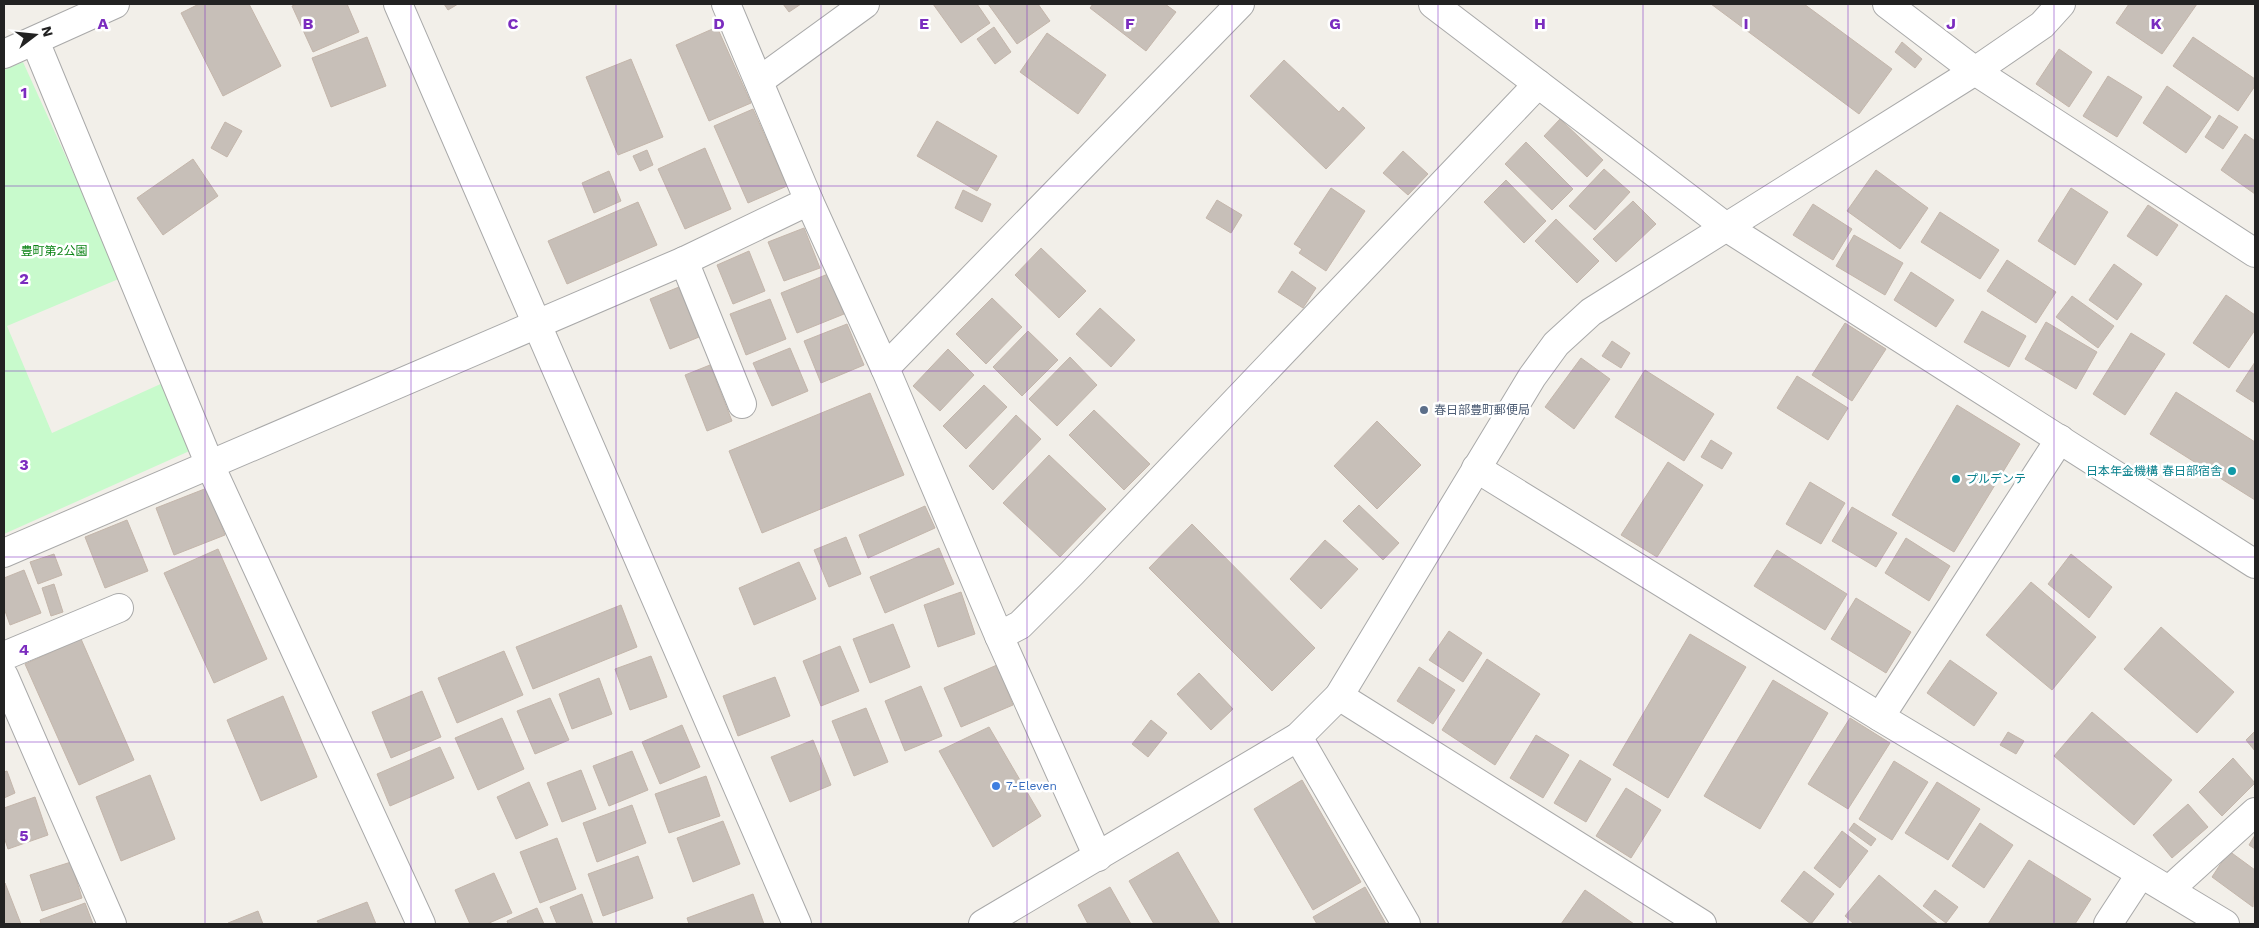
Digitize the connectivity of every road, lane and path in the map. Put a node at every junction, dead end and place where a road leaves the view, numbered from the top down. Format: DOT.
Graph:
graph roads {
  1 [pos="115,4"];
  2 [pos="398,4"];
  3 [pos="726,4"];
  4 [pos="865,4"];
  5 [pos="1240,4"];
  6 [pos="1433,4"];
  7 [pos="1886,4"];
  8 [pos="2060,4"];
  9 [pos="35,41"];
  10 [pos="4,54"];
  11 [pos="1975,71"];
  12 [pos="759,81"];
  13 [pos="1538,84"];
  14 [pos="809,202"];
  15 [pos="1726,227"];
  16 [pos="2255,253"];
  17 [pos="684,261"];
  18 [pos="535,323"];
  19 [pos="885,368"];
  20 [pos="742,404"];
  21 [pos="2060,439"];
  22 [pos="210,466"];
  23 [pos="1476,468"];
  24 [pos="4,553"];
  25 [pos="2255,564"];
  26 [pos="120,608"];
  27 [pos="999,636"];
  28 [pos="4,656"];
  29 [pos="4,676"];
  30 [pos="1339,696"];
  31 [pos="1880,718"];
  32 [pos="1298,737"];
  33 [pos="2255,812"];
  34 [pos="1098,857"];
  35 [pos="2140,875"];
  36 [pos="2169,890"];
  37 [pos="112,924"];
  38 [pos="421,924"];
  39 [pos="796,924"];
  40 [pos="983,924"];
  41 [pos="1406,924"];
  42 [pos="1702,924"];
  43 [pos="2108,924"];
  44 [pos="2222,924"];
  1 -- 9 [label="street"];
  2 -- 18 [label="street"];
  3 -- 12 [label="street"];
  4 -- 12 [label="street"];
  5 -- 19 [label="street"];
  6 -- 13 [label="street"];
  7 -- 11 [label="street"];
  8 -- 11 [label="street"];
  9 -- 10 [label="street"];
  9 -- 22 [label="street"];
  11 -- 15 [label="street"];
  11 -- 16 [label="street"];
  12 -- 14 [label="street"];
  13 -- 15 [label="street"];
  13 -- 27 [label="street"];
  14 -- 17 [label="street"];
  14 -- 19 [label="street"];
  15 -- 21 [label="street"];
  15 -- 23 [label="street"];
  17 -- 18 [label="street"];
  17 -- 20 [label="street"];
  18 -- 22 [label="street"];
  18 -- 39 [label="street"];
  19 -- 27 [label="street"];
  21 -- 25 [label="street"];
  21 -- 31 [label="street"];
  22 -- 24 [label="street"];
  22 -- 38 [label="street"];
  23 -- 30 [label="street"];
  23 -- 31 [label="street"];
  26 -- 28 [label="street"];
  27 -- 34 [label="street"];
  29 -- 37 [label="street"];
  30 -- 32 [label="street"];
  30 -- 42 [label="street"];
  31 -- 35 [label="street"];
  32 -- 34 [label="street"];
  32 -- 41 [label="street"];
  33 -- 36 [label="street"];
  34 -- 40 [label="street"];
  35 -- 36 [label="street"];
  35 -- 43 [label="street"];
  36 -- 44 [label="street"];
}
